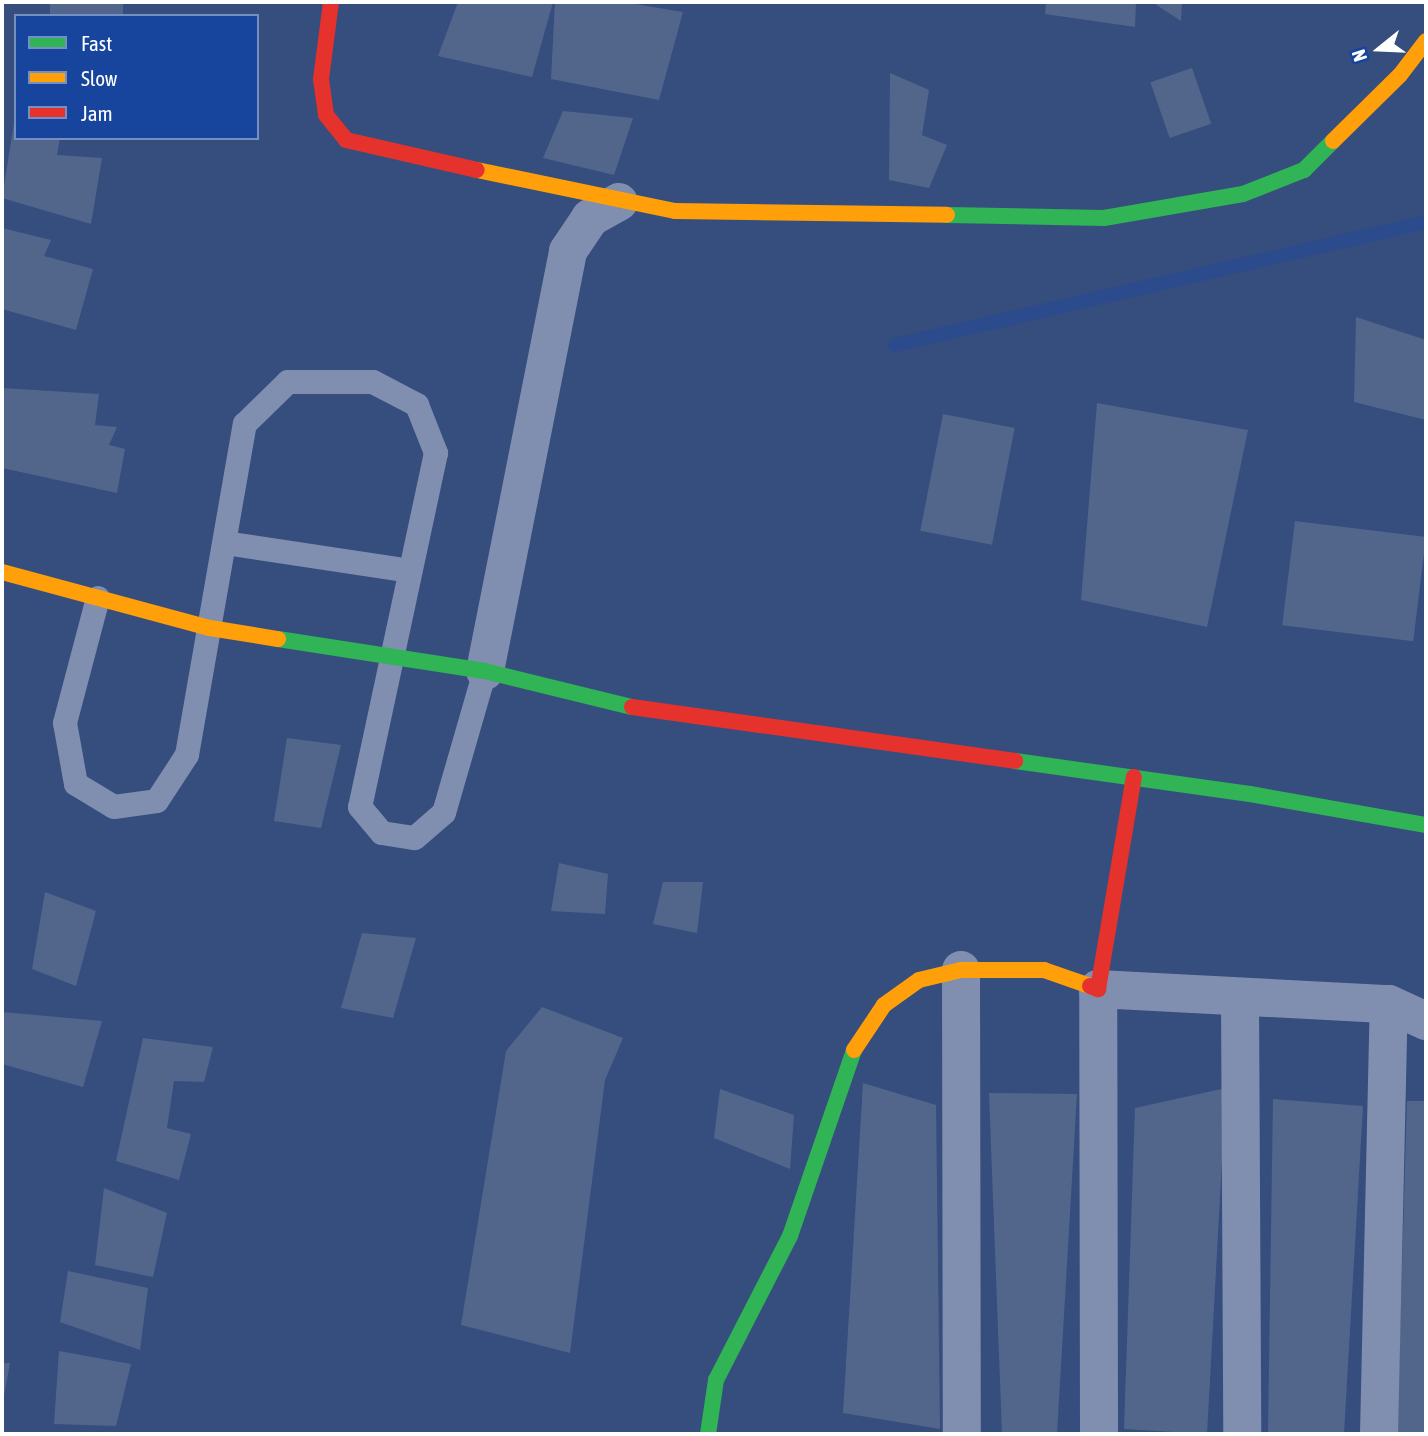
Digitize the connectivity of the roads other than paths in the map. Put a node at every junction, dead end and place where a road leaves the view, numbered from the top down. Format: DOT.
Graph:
graph roads {
  1 [pos="331,2"];
  2 [pos="1426,41"];
  3 [pos="619,202"];
  4 [pos="225,542"];
  5 [pos="410,570"];
  6 [pos="2,572"];
  7 [pos="98,597"];
  8 [pos="211,628"];
  9 [pos="391,656"];
  10 [pos="485,671"];
  11 [pos="1133,777"];
  12 [pos="1426,825"];
  13 [pos="961,970"];
  14 [pos="1098,989"];
  15 [pos="1240,997"];
  16 [pos="1389,1004"];
  17 [pos="1426,1021"];
  18 [pos="708,1434"];
  19 [pos="962,1434"];
  20 [pos="1099,1434"];
  21 [pos="1242,1434"];
  22 [pos="1379,1434"];
  1 -- 3 [label="street"];
  2 -- 3 [label="street"];
  3 -- 10 [label="street"];
  4 -- 5 [label="lane"];
  4 -- 5 [label="lane"];
  4 -- 8 [label="lane"];
  5 -- 9 [label="lane"];
  6 -- 7 [label="street"];
  7 -- 8 [label="street"];
  7 -- 8 [label="lane"];
  8 -- 9 [label="street"];
  9 -- 10 [label="street"];
  9 -- 10 [label="lane"];
  10 -- 11 [label="street"];
  11 -- 12 [label="street"];
  11 -- 14 [label="street"];
  13 -- 14 [label="street"];
  13 -- 18 [label="street"];
  13 -- 19 [label="street"];
  14 -- 15 [label="street"];
  14 -- 20 [label="street"];
  15 -- 16 [label="street"];
  15 -- 21 [label="street"];
  16 -- 17 [label="street"];
  16 -- 22 [label="street"];
}
